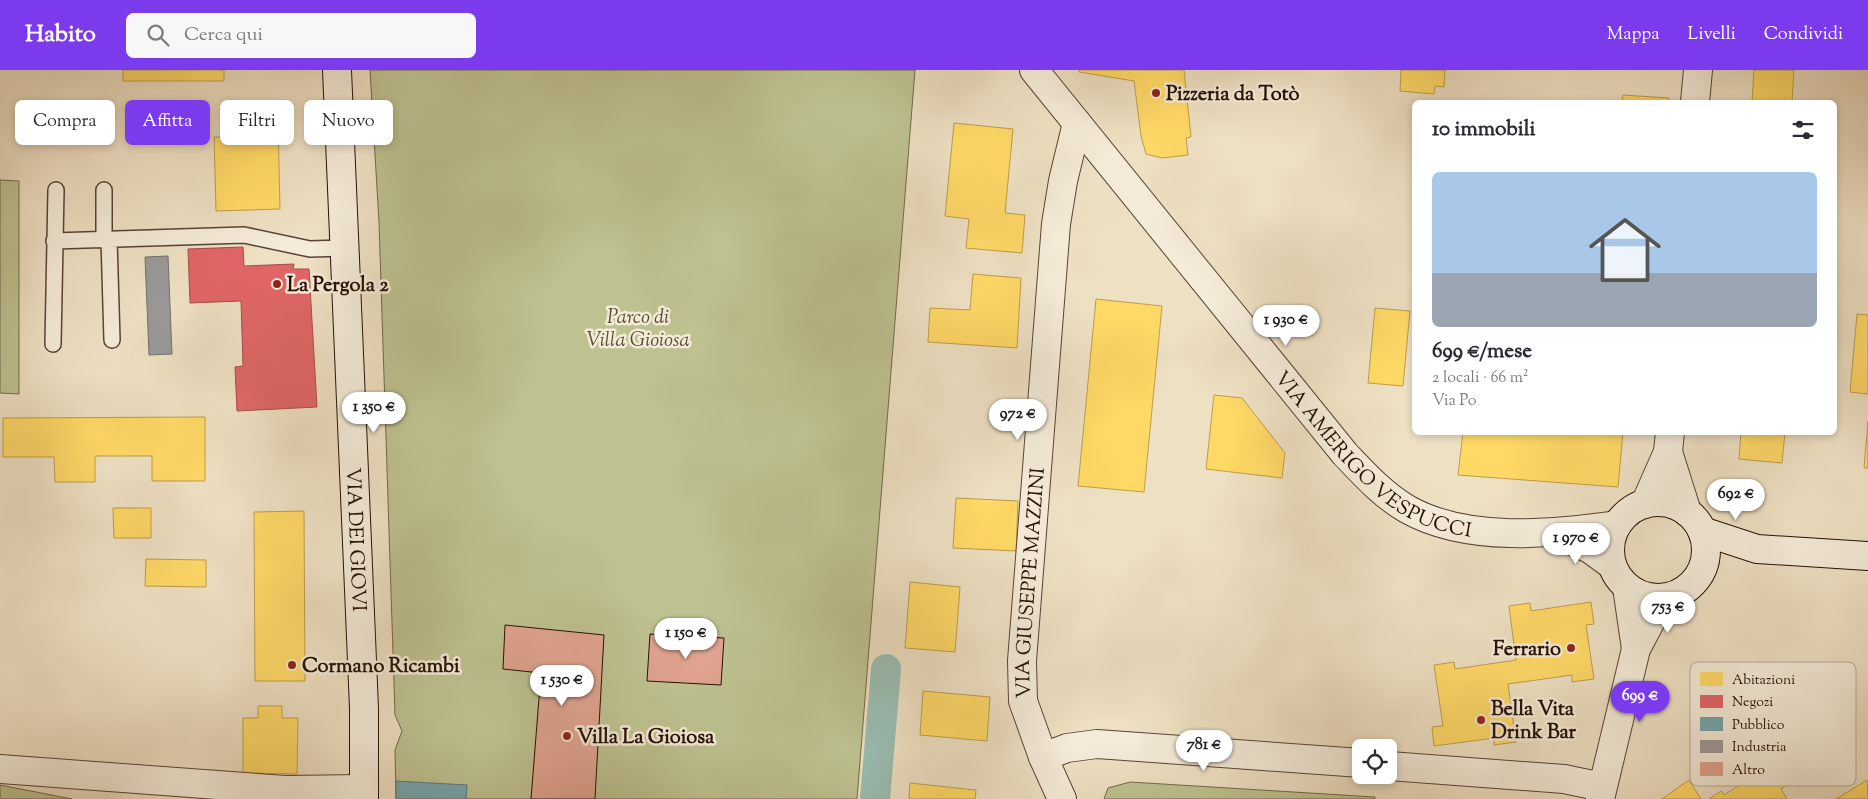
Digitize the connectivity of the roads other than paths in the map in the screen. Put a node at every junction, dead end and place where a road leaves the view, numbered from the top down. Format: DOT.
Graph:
graph roads {
  1 [pos="337,70"];
  2 [pos="1034,70"];
  3 [pos="1698,70"];
  4 [pos="1054,83"];
  5 [pos="1695,100"];
  6 [pos="1077,123"];
  7 [pos="56,190"];
  8 [pos="104,190"];
  9 [pos="106,239"];
  10 [pos="54,241"];
  11 [pos="344,248"];
  12 [pos="112,340"];
  13 [pos="53,344"];
  14 [pos="1669,442"];
  15 [pos="1645,504"];
  16 [pos="1695,521"];
  17 [pos="1617,525"];
  18 [pos="1557,534"];
  19 [pos="1757,549"];
  20 [pos="1868,556"];
  21 [pos="1612,565"];
  22 [pos="1697,579"];
  23 [pos="1627,587"];
  24 [pos="1663,598"];
  25 [pos="1636,649"];
  26 [pos="1043,757"];
  27 [pos="1352,762"];
  28 [pos="1397,767"];
  29 [pos="0,769"];
  30 [pos="1601,793"];
  31 [pos="364,794"];
  32 [pos="1062,799"];
  1 -- 11 [label="street, VIA DEI GIOVI"];
  2 -- 4 [label="street, VIA AMERIGO VESPUCCI"];
  3 -- 5 [label="street"];
  4 -- 6 [label="street, VIA AMERIGO VESPUCCI"];
  6 -- 18 [label="street, VIA AMERIGO VESPUCCI"];
  6 -- 26 [label="street, VIA GIUSEPPE MAZZINI"];
  7 -- 10 [label="lane"];
  8 -- 9 [label="lane"];
  9 -- 10 [label="lane"];
  9 -- 11 [label="lane"];
  9 -- 12 [label="lane"];
  10 -- 13 [label="lane"];
  11 -- 31 [label="street, VIA DEI GIOVI"];
  14 -- 15 [label="street"];
  14 -- 16 [label="street"];
  15 -- 16 [label="street"];
  15 -- 17 [label="street"];
  16 -- 19 [label="street"];
  16 -- 22 [label="street"];
  17 -- 18 [label="street, VIA AMERIGO VESPUCCI"];
  17 -- 21 [label="street"];
  18 -- 21 [label="street, VIA AMERIGO VESPUCCI"];
  19 -- 20 [label="street"];
  19 -- 22 [label="street"];
  21 -- 23 [label="street"];
  22 -- 24 [label="street"];
  23 -- 24 [label="street"];
  23 -- 25 [label="street"];
  24 -- 25 [label="street"];
  25 -- 30 [label="street"];
  26 -- 27 [label="street"];
  26 -- 32 [label="street, VIA GIUSEPPE MAZZINI"];
  28 -- 30 [label="street"];
  29 -- 31 [label="street"];
}
